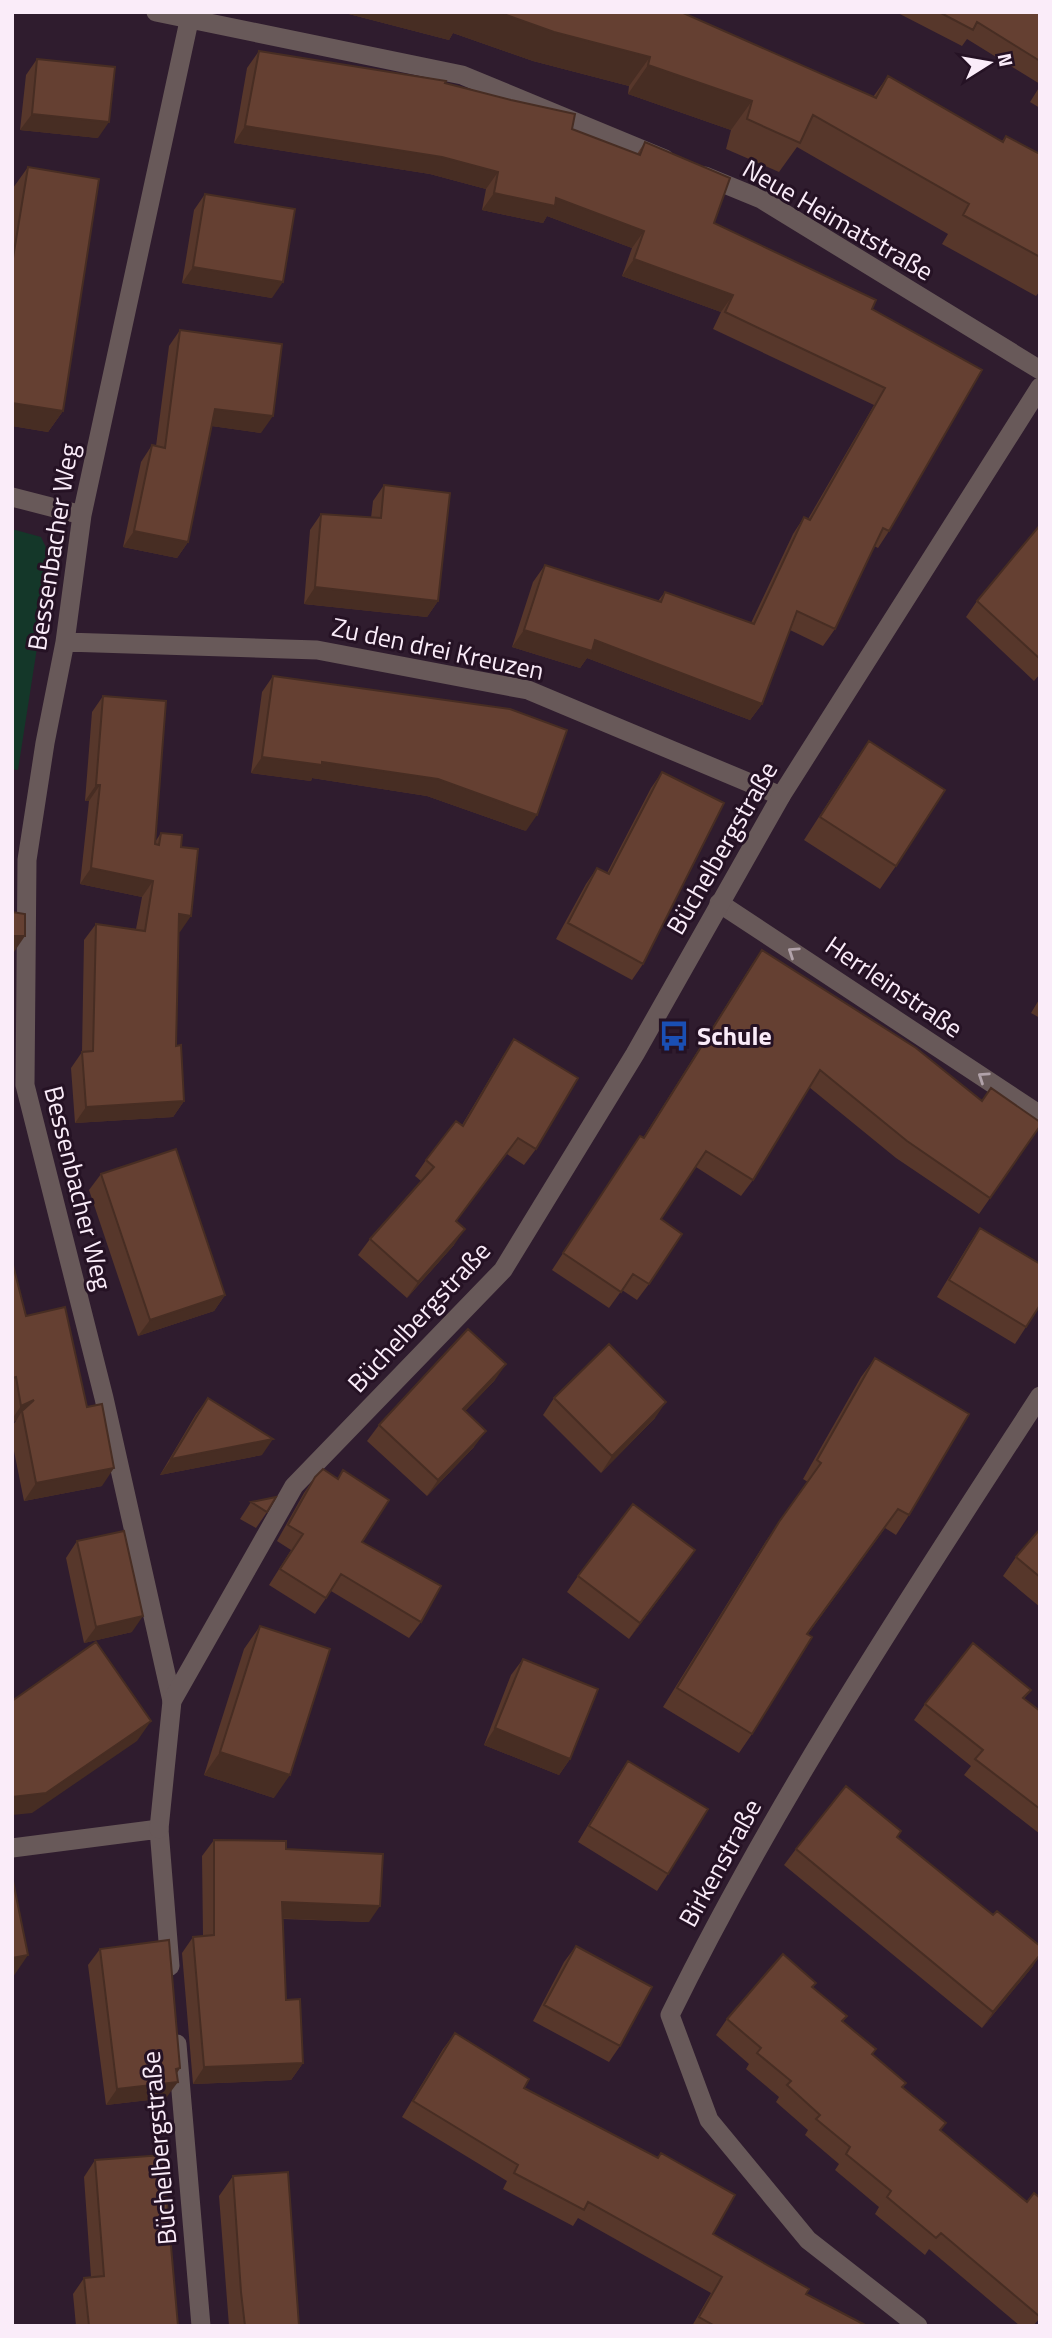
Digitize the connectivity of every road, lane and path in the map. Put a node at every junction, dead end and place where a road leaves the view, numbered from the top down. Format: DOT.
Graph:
graph roads {
  1 [pos="156,12"];
  2 [pos="188,21"];
  3 [pos="1040,370"];
  4 [pos="1040,387"];
  5 [pos="12,498"];
  6 [pos="82,514"];
  7 [pos="65,642"];
  8 [pos="781,796"];
  9 [pos="719,902"];
  10 [pos="18,1085"];
  11 [pos="1040,1115"];
  12 [pos="1040,1396"];
  13 [pos="172,1701"];
  14 [pos="159,1829"];
  15 [pos="12,1848"];
  16 [pos="172,1981"];
  17 [pos="175,2022"];
  18 [pos="201,2326"];
  19 [pos="918,2326"];
  1 -- 2 [label="street, Neue Heimatstraße"];
  2 -- 3 [label="street, Neue Heimatstraße"];
  2 -- 6 [label="street, Bessenbacher Weg"];
  4 -- 8 [label="street, Büchelbergstraße"];
  5 -- 6 [label="street"];
  6 -- 7 [label="street, Bessenbacher Weg"];
  7 -- 8 [label="street, Zu den drei Kreuzen"];
  7 -- 10 [label="street, Bessenbacher Weg"];
  8 -- 9 [label="street, Büchelbergstraße"];
  11 -- 9 [label="street, Herrleinstraße, one-way"];
  9 -- 13 [label="street, Büchelbergstraße"];
  10 -- 13 [label="street, Bessenbacher Weg"];
  12 -- 19 [label="street, Birkenstraße"];
  13 -- 14 [label="street, Büchelbergstraße"];
  14 -- 15 [label="street"];
  14 -- 16 [label="street, Büchelbergstraße"];
  17 -- 18 [label="street, Büchelbergstraße"];
}
